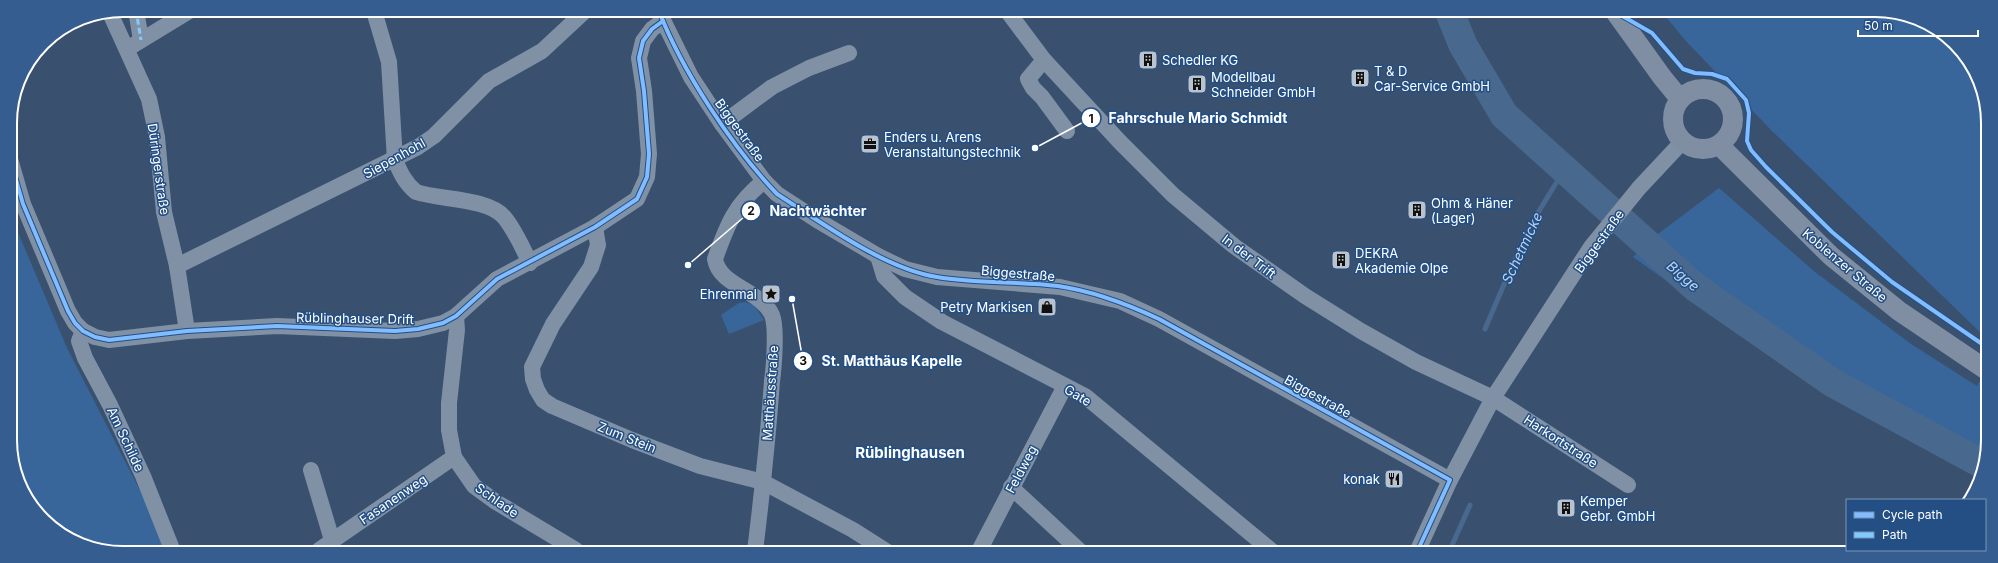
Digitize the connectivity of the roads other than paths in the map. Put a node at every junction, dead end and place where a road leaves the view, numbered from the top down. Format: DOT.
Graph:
graph roads {
  1 [pos="137,17"];
  2 [pos="179,17"];
  3 [pos="376,17"];
  4 [pos="579,17"];
  5 [pos="660,17"];
  6 [pos="661,17"];
  7 [pos="1012,17"];
  8 [pos="1619,17"];
  9 [pos="112,18"];
  10 [pos="141,40"];
  11 [pos="127,49"];
  12 [pos="849,53"];
  13 [pos="1044,60"];
  14 [pos="1680,99"];
  15 [pos="722,124"];
  16 [pos="1067,131"];
  17 [pos="1683,141"];
  18 [pos="1719,145"];
  19 [pos="395,160"];
  20 [pos="764,181"];
  21 [pos="17,183"];
  22 [pos="595,227"];
  23 [pos="878,256"];
  24 [pos="530,262"];
  25 [pos="177,266"];
  26 [pos="456,316"];
  27 [pos="83,331"];
  28 [pos="187,331"];
  29 [pos="1981,366"];
  30 [pos="1065,386"];
  31 [pos="1493,398"];
  32 [pos="454,457"];
  33 [pos="311,470"];
  34 [pos="1450,480"];
  35 [pos="763,482"];
  36 [pos="1628,485"];
  37 [pos="1012,487"];
  38 [pos="332,540"];
  39 [pos="171,546"];
  40 [pos="324,546"];
  41 [pos="569,546"];
  42 [pos="755,546"];
  43 [pos="878,546"];
  44 [pos="981,546"];
  45 [pos="1075,546"];
  46 [pos="1266,546"];
  47 [pos="1420,546"];
  1 -- 10 [label="street"];
  2 -- 10 [label="street"];
  3 -- 19 [label="street"];
  4 -- 19 [label="street, Siepenhohl"];
  5 -- 22 [label="street, Rüblinghauser Drift"];
  6 -- 15 [label="street, Biggestraße"];
  7 -- 13 [label="street, In der Trift"];
  8 -- 14 [label="main road"];
  9 -- 11 [label="street, Düringerstraße"];
  10 -- 11 [label="street"];
  11 -- 25 [label="street, Düringerstraße"];
  12 -- 15 [label="street, Biggestraße"];
  13 -- 16 [label="street"];
  13 -- 31 [label="street, In der Trift"];
  14 -- 17 [label="main road"];
  14 -- 18 [label="main road"];
  15 -- 20 [label="street, Biggestraße"];
  17 -- 18 [label="main road"];
  17 -- 31 [label="street, Biggestraße"];
  18 -- 29 [label="main road, Koblenzer Straße"];
  19 -- 24 [label="street"];
  19 -- 25 [label="street, Siepenhohl"];
  20 -- 23 [label="street, Biggestraße"];
  20 -- 35 [label="street, Matthäusstraße"];
  21 -- 27 [label="street, Rüblinghauser Drift"];
  22 -- 24 [label="street, Rüblinghauser Drift"];
  22 -- 35 [label="street, Zum Stein"];
  23 -- 30 [label="street, Gate"];
  23 -- 34 [label="street, Biggestraße"];
  24 -- 26 [label="street, Rüblinghauser Drift"];
  25 -- 28 [label="street, Düringerstraße"];
  26 -- 28 [label="street, Rüblinghauser Drift"];
  26 -- 32 [label="street, Schlade"];
  27 -- 28 [label="street, Rüblinghauser Drift"];
  27 -- 39 [label="street, Am Schilde"];
  30 -- 37 [label="street, Feldweg"];
  30 -- 46 [label="street, Gate"];
  31 -- 34 [label="street, Biggestraße"];
  31 -- 36 [label="street, Harkortstraße"];
  32 -- 38 [label="street, Fasanenweg"];
  32 -- 41 [label="street, Schlade"];
  33 -- 38 [label="street"];
  34 -- 47 [label="street"];
  35 -- 42 [label="street, Matthäusstraße"];
  35 -- 43 [label="street, Zum Stein"];
  37 -- 44 [label="street, Feldweg"];
  37 -- 45 [label="street"];
  38 -- 40 [label="street, Fasanenweg"];
}
